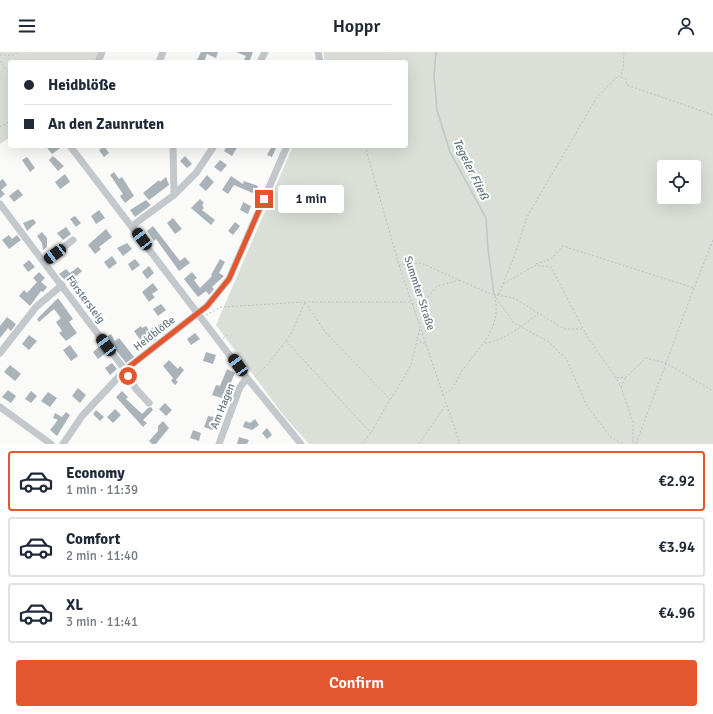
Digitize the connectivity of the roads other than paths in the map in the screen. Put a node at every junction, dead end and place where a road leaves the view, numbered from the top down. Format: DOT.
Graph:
graph roads {
  1 [pos="72,148"];
  2 [pos="173,148"];
  3 [pos="213,148"];
  4 [pos="286,148"];
  5 [pos="174,195"];
  6 [pos="1,206"];
  7 [pos="132,226"];
  8 [pos="72,240"];
  9 [pos="44,262"];
  10 [pos="62,285"];
  11 [pos="200,316"];
  12 [pos="0,353"];
  13 [pos="125,370"];
  14 [pos="249,380"];
  15 [pos="149,403"];
  16 [pos="0,407"];
  17 [pos="51,444"];
  18 [pos="63,444"];
  19 [pos="219,444"];
  20 [pos="301,444"];
  1 -- 7 [label="street"];
  2 -- 5 [label="street"];
  3 -- 5 [label="street"];
  4 -- 11 [label="street, Heidblöße"];
  5 -- 7 [label="street"];
  6 -- 9 [label="street, Förstersteig"];
  7 -- 11 [label="street"];
  8 -- 9 [label="street"];
  9 -- 10 [label="street, Förstersteig"];
  10 -- 12 [label="street"];
  10 -- 13 [label="street, Förstersteig"];
  11 -- 13 [label="street, Heidblöße"];
  11 -- 14 [label="street"];
  13 -- 15 [label="street, Förstersteig"];
  13 -- 18 [label="street, Heidblöße"];
  14 -- 19 [label="street, Am Hagen"];
  14 -- 20 [label="street"];
  16 -- 17 [label="street"];
}
